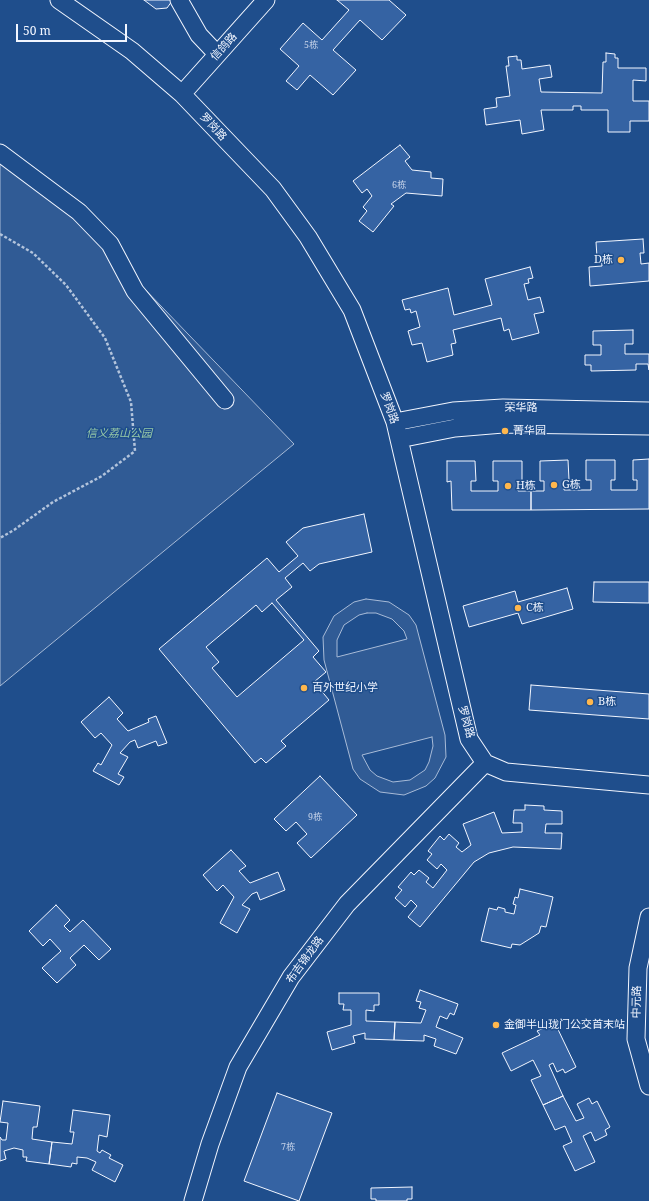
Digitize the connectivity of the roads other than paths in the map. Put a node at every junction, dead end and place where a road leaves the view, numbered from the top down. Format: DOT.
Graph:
graph roads {
  1 [pos="59,0"];
  2 [pos="178,0"];
  3 [pos="266,0"];
  4 [pos="217,54"];
  5 [pos="182,94"];
  6 [pos="0,153"];
  7 [pos="225,400"];
  8 [pos="649,411"];
  9 [pos="395,422"];
  10 [pos="649,426"];
  11 [pos="399,439"];
  12 [pos="485,763"];
  13 [pos="649,785"];
  14 [pos="649,917"];
  15 [pos="649,1086"];
  16 [pos="193,1201"];
  1 -- 5 [label="street, 罗岗路"];
  2 -- 4 [label="street"];
  3 -- 4 [label="street, 信鸽路"];
  4 -- 5 [label="street, 信鸽路"];
  5 -- 9 [label="street, 罗岗路"];
  6 -- 7 [label="street"];
  8 -- 9 [label="street, 荣华路"];
  9 -- 11 [label="street, 罗岗路"];
  10 -- 11 [label="street, 荣华路"];
  11 -- 12 [label="street, 罗岗路"];
  12 -- 13 [label="street"];
  12 -- 16 [label="street, 布吉锦龙路"];
  14 -- 15 [label="street, 中元路"];
}
